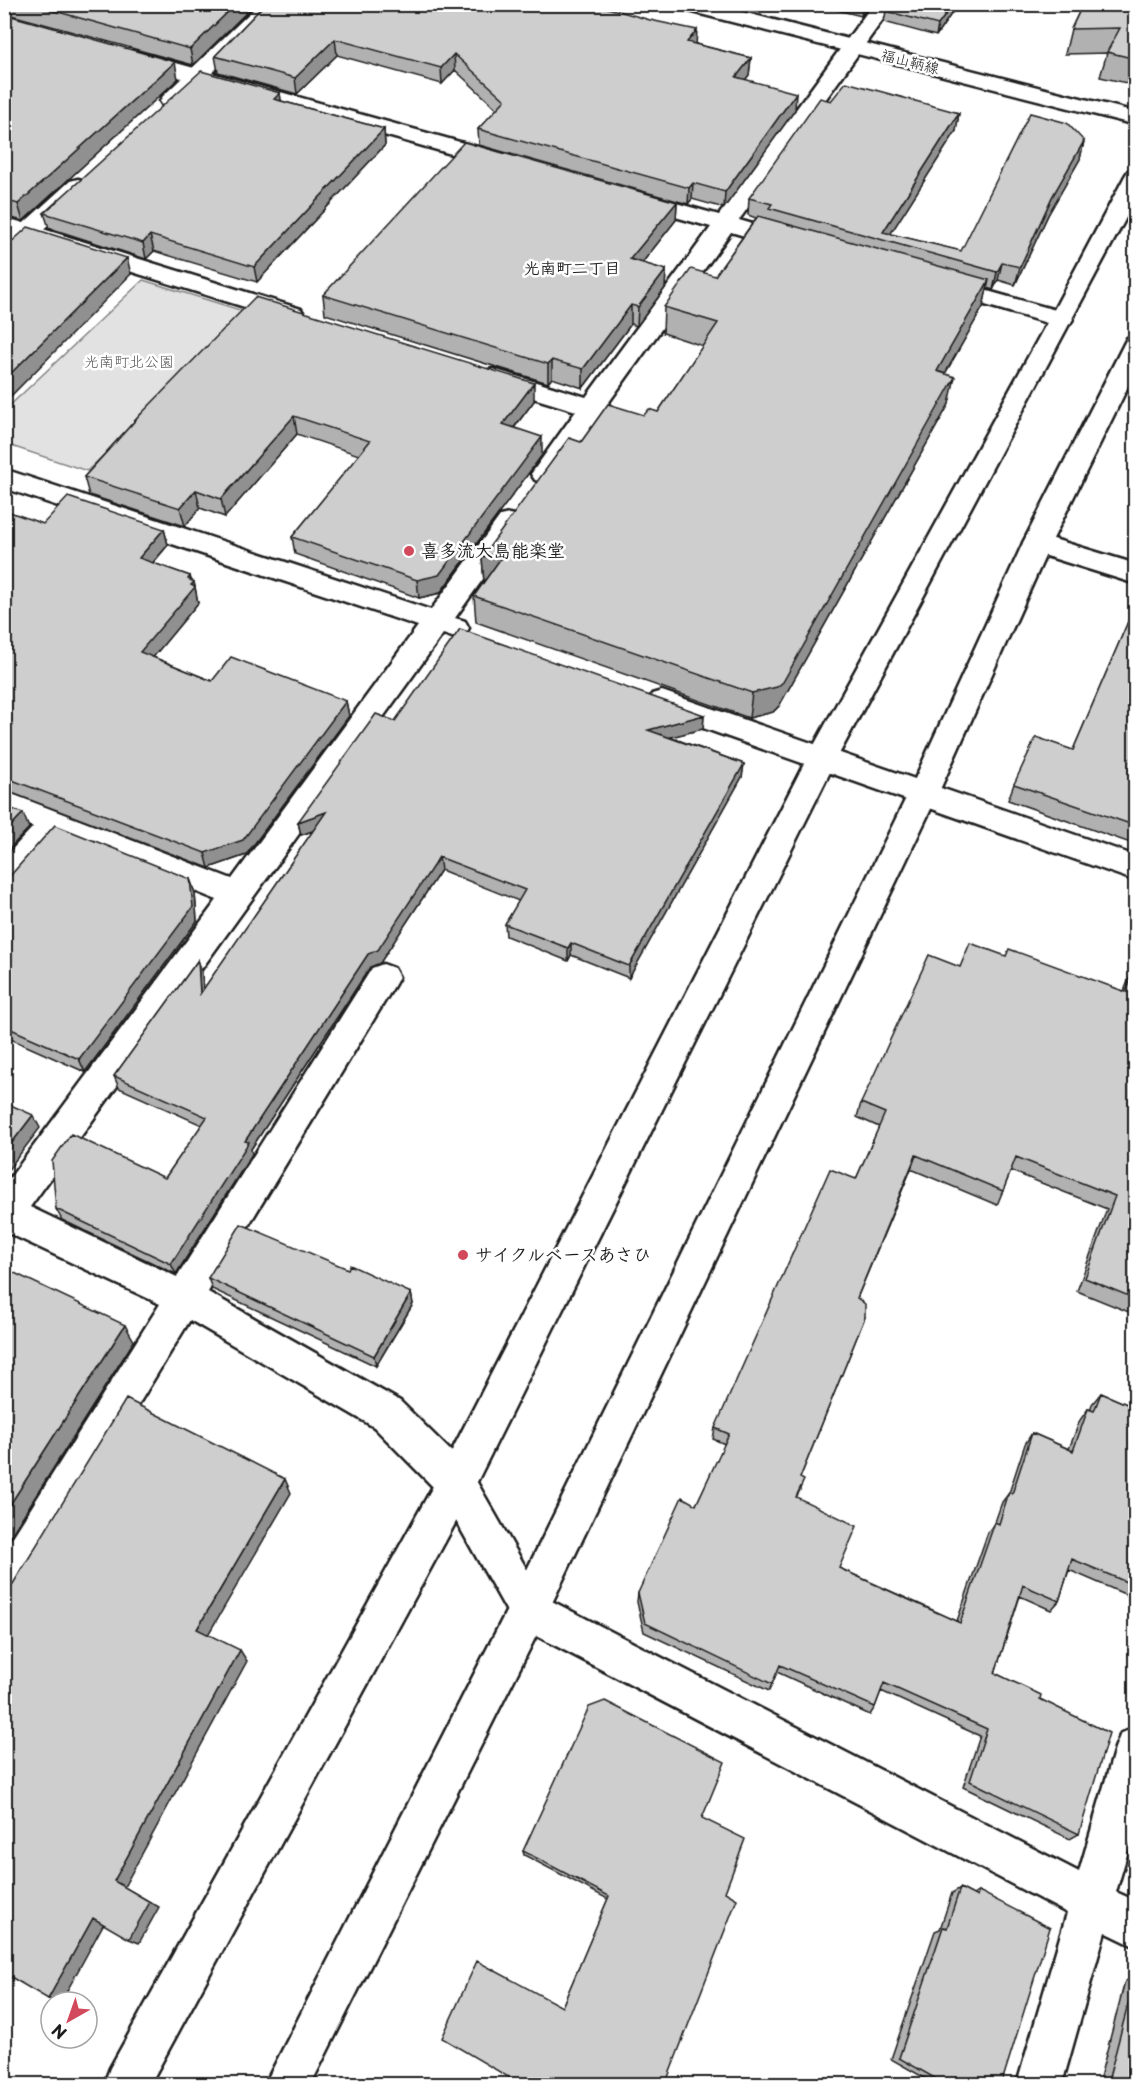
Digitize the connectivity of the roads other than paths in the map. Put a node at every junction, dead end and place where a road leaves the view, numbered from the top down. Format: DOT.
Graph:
graph roads {
  1 [pos="271,4"];
  2 [pos="684,4"];
  3 [pos="884,4"];
  4 [pos="855,48"];
  5 [pos="107,49"];
  6 [pos="199,75"];
  7 [pos="156,115"];
  8 [pos="1136,119"];
  9 [pos="520,166"];
  10 [pos="97,170"];
  11 [pos="1136,176"];
  12 [pos="612,192"];
  13 [pos="4,224"];
  14 [pos="727,224"];
  15 [pos="28,232"];
  16 [pos="773,238"];
  17 [pos="4,254"];
  18 [pos="923,280"];
  19 [pos="1061,319"];
  20 [pos="311,320"];
  21 [pos="1136,344"];
  22 [pos="469,369"];
  23 [pos="593,408"];
  24 [pos="4,478"];
  25 [pos="1037,543"];
  26 [pos="1136,574"];
  27 [pos="437,621"];
  28 [pos="481,637"];
  29 [pos="635,692"];
  30 [pos="822,758"];
  31 [pos="923,794"];
  32 [pos="4,803"];
  33 [pos="54,823"];
  34 [pos="1136,869"];
  35 [pos="4,880"];
  36 [pos="236,894"];
  37 [pos="383,977"];
  38 [pos="5,1213"];
  39 [pos="185,1298"];
  40 [pos="456,1484"];
  41 [pos="4,1588"];
  42 [pos="528,1610"];
  43 [pos="1136,1748"];
  44 [pos="1091,1904"];
  45 [pos="1136,1925"];
  46 [pos="126,2085"];
  47 [pos="287,2085"];
  48 [pos="1040,2085"];
  1 -- 6 [label="street"];
  2 -- 4 [label="street, 福山鞆線"];
  3 -- 4 [label="street"];
  4 -- 8 [label="street, 福山鞆線"];
  4 -- 14 [label="street"];
  5 -- 6 [label="street"];
  6 -- 7 [label="street"];
  6 -- 9 [label="street"];
  10 -- 15 [label="street"];
  11 -- 19 [label="street"];
  12 -- 14 [label="street"];
  13 -- 15 [label="street"];
  14 -- 16 [label="street"];
  14 -- 23 [label="street"];
  15 -- 17 [label="street"];
  15 -- 20 [label="street"];
  18 -- 19 [label="street"];
  19 -- 30 [label="street"];
  21 -- 25 [label="street"];
  22 -- 23 [label="street"];
  23 -- 27 [label="street"];
  24 -- 27 [label="street"];
  25 -- 26 [label="street"];
  25 -- 31 [label="street"];
  27 -- 28 [label="street"];
  27 -- 36 [label="street"];
  29 -- 30 [label="street"];
  30 -- 31 [label="street"];
  30 -- 40 [label="street"];
  31 -- 34 [label="street"];
  31 -- 42 [label="street"];
  32 -- 33 [label="street"];
  33 -- 35 [label="street"];
  33 -- 36 [label="street"];
  36 -- 38 [label="street"];
  37 -- 39 [label="street"];
  38 -- 39 [label="street"];
  39 -- 40 [label="street"];
  39 -- 41 [label="street"];
  40 -- 42 [label="street"];
  40 -- 46 [label="street"];
  42 -- 44 [label="street"];
  42 -- 47 [label="street"];
  43 -- 44 [label="street"];
  44 -- 45 [label="street"];
  44 -- 48 [label="street"];
}
